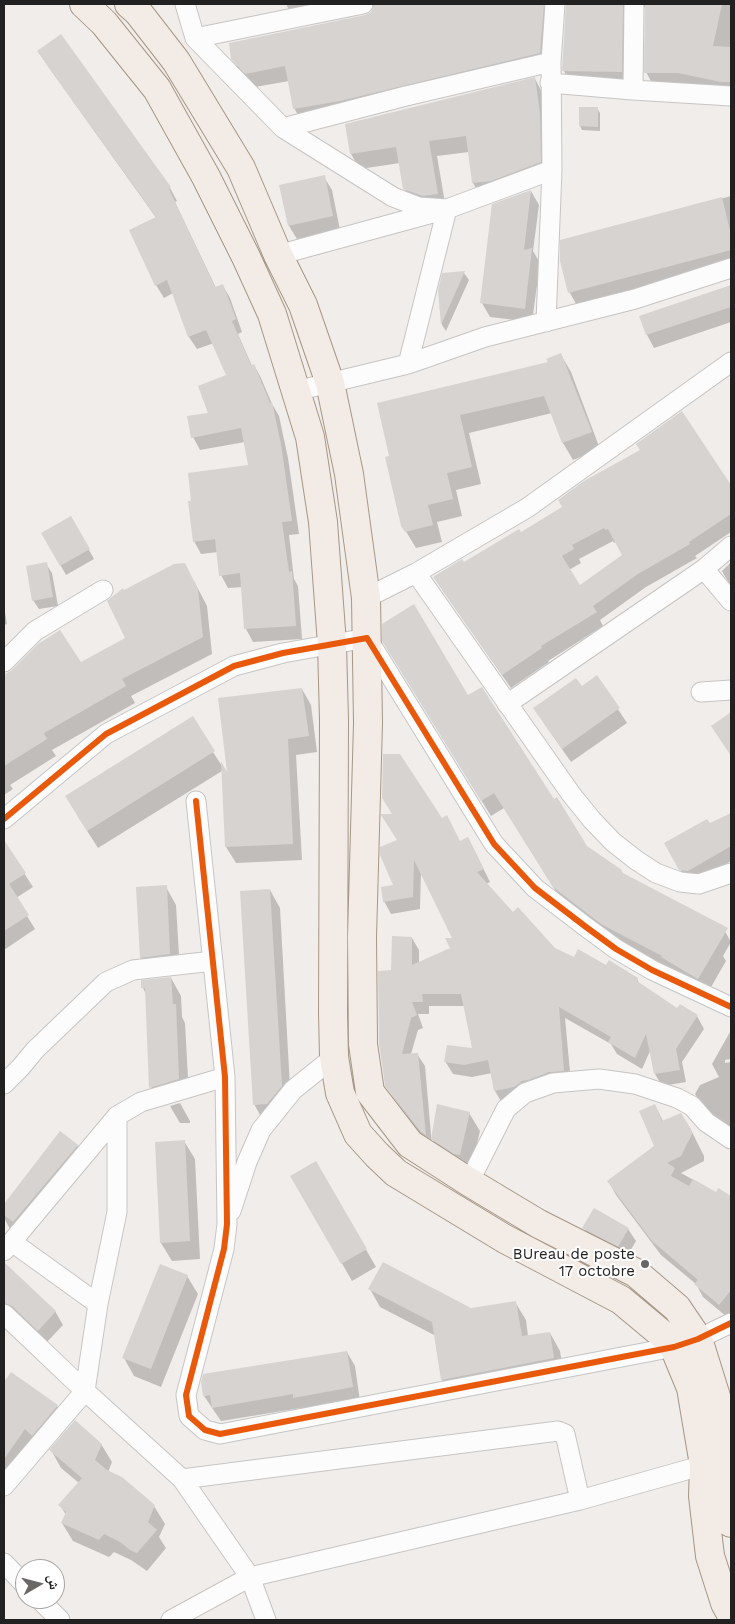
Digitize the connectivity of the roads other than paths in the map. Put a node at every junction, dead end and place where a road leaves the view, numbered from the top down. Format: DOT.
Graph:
graph roads {
  1 [pos="84,4"];
  2 [pos="129,4"];
  3 [pos="185,4"];
  4 [pos="363,4"];
  5 [pos="555,4"];
  6 [pos="634,4"];
  7 [pos="328,7"];
  8 [pos="195,38"];
  9 [pos="551,62"];
  10 [pos="550,83"];
  11 [pos="633,90"];
  12 [pos="731,96"];
  13 [pos="283,128"];
  14 [pos="552,170"];
  15 [pos="447,210"];
  16 [pos="278,255"];
  17 [pos="731,268"];
  18 [pos="546,322"];
  19 [pos="731,362"];
  20 [pos="408,364"];
  21 [pos="330,383"];
  22 [pos="296,391"];
  23 [pos="731,546"];
  24 [pos="704,569"];
  25 [pos="416,573"];
  26 [pos="103,590"];
  27 [pos="366,598"];
  28 [pos="731,601"];
  29 [pos="367,638"];
  30 [pos="332,644"];
  31 [pos="4,662"];
  32 [pos="731,690"];
  33 [pos="701,692"];
  34 [pos="507,704"];
  35 [pos="196,801"];
  36 [pos="4,818"];
  37 [pos="731,873"];
  38 [pos="213,961"];
  39 [pos="731,1007"];
  40 [pos="334,1057"];
  41 [pos="224,1077"];
  42 [pos="4,1084"];
  43 [pos="117,1116"];
  44 [pos="731,1139"];
  45 [pos="469,1182"];
  46 [pos="227,1224"];
  47 [pos="8,1246"];
  48 [pos="98,1304"];
  49 [pos="4,1314"];
  50 [pos="731,1323"];
  51 [pos="686,1343"];
  52 [pos="85,1391"];
  53 [pos="704,1465"];
  54 [pos="182,1478"];
  55 [pos="4,1486"];
  56 [pos="580,1500"];
  57 [pos="731,1510"];
  58 [pos="4,1563"];
  59 [pos="15,1575"];
  60 [pos="250,1577"];
  61 [pos="49,1609"];
  62 [pos="731,1614"];
  63 [pos="60,1620"];
  64 [pos="171,1620"];
  65 [pos="266,1620"];
  1 -- 22 [label="main road"];
  2 -- 16 [label="main road"];
  3 -- 8 [label="street"];
  4 -- 7 [label="street"];
  5 -- 9 [label="street"];
  6 -- 11 [label="street"];
  7 -- 8 [label="street"];
  8 -- 13 [label="street"];
  9 -- 10 [label="street"];
  9 -- 13 [label="street"];
  10 -- 11 [label="street"];
  10 -- 14 [label="street"];
  11 -- 12 [label="street"];
  13 -- 15 [label="street"];
  14 -- 15 [label="street"];
  14 -- 18 [label="street"];
  15 -- 16 [label="street"];
  15 -- 20 [label="street"];
  16 -- 21 [label="main road"];
  17 -- 18 [label="street"];
  18 -- 20 [label="street"];
  19 -- 25 [label="street"];
  20 -- 21 [label="street"];
  21 -- 22 [label="street"];
  21 -- 27 [label="main road"];
  22 -- 30 [label="main road"];
  23 -- 24 [label="street"];
  24 -- 28 [label="street"];
  24 -- 34 [label="street"];
  25 -- 27 [label="street"];
  25 -- 34 [label="street"];
  26 -- 31 [label="street"];
  27 -- 29 [label="main road"];
  29 -- 30 [label="street"];
  29 -- 39 [label="street"];
  29 -- 45 [label="main road"];
  30 -- 36 [label="street"];
  30 -- 40 [label="main road"];
  32 -- 33 [label="street"];
  34 -- 37 [label="street"];
  35 -- 38 [label="street"];
  38 -- 41 [label="street"];
  38 -- 42 [label="street"];
  40 -- 46 [label="street"];
  40 -- 51 [label="main road"];
  41 -- 43 [label="street"];
  41 -- 46 [label="street"];
  43 -- 47 [label="street"];
  43 -- 48 [label="street"];
  44 -- 45 [label="street"];
  45 -- 51 [label="main road"];
  46 -- 51 [label="street"];
  47 -- 48 [label="street"];
  48 -- 52 [label="street"];
  49 -- 52 [label="street"];
  50 -- 51 [label="street"];
  51 -- 53 [label="main road"];
  51 -- 57 [label="main road"];
  52 -- 54 [label="street"];
  52 -- 55 [label="street"];
  53 -- 56 [label="street"];
  53 -- 62 [label="main road"];
  54 -- 56 [label="street"];
  54 -- 60 [label="street"];
  56 -- 60 [label="street"];
  58 -- 59 [label="street"];
  60 -- 64 [label="street"];
  60 -- 65 [label="street"];
  61 -- 63 [label="street"];
}
